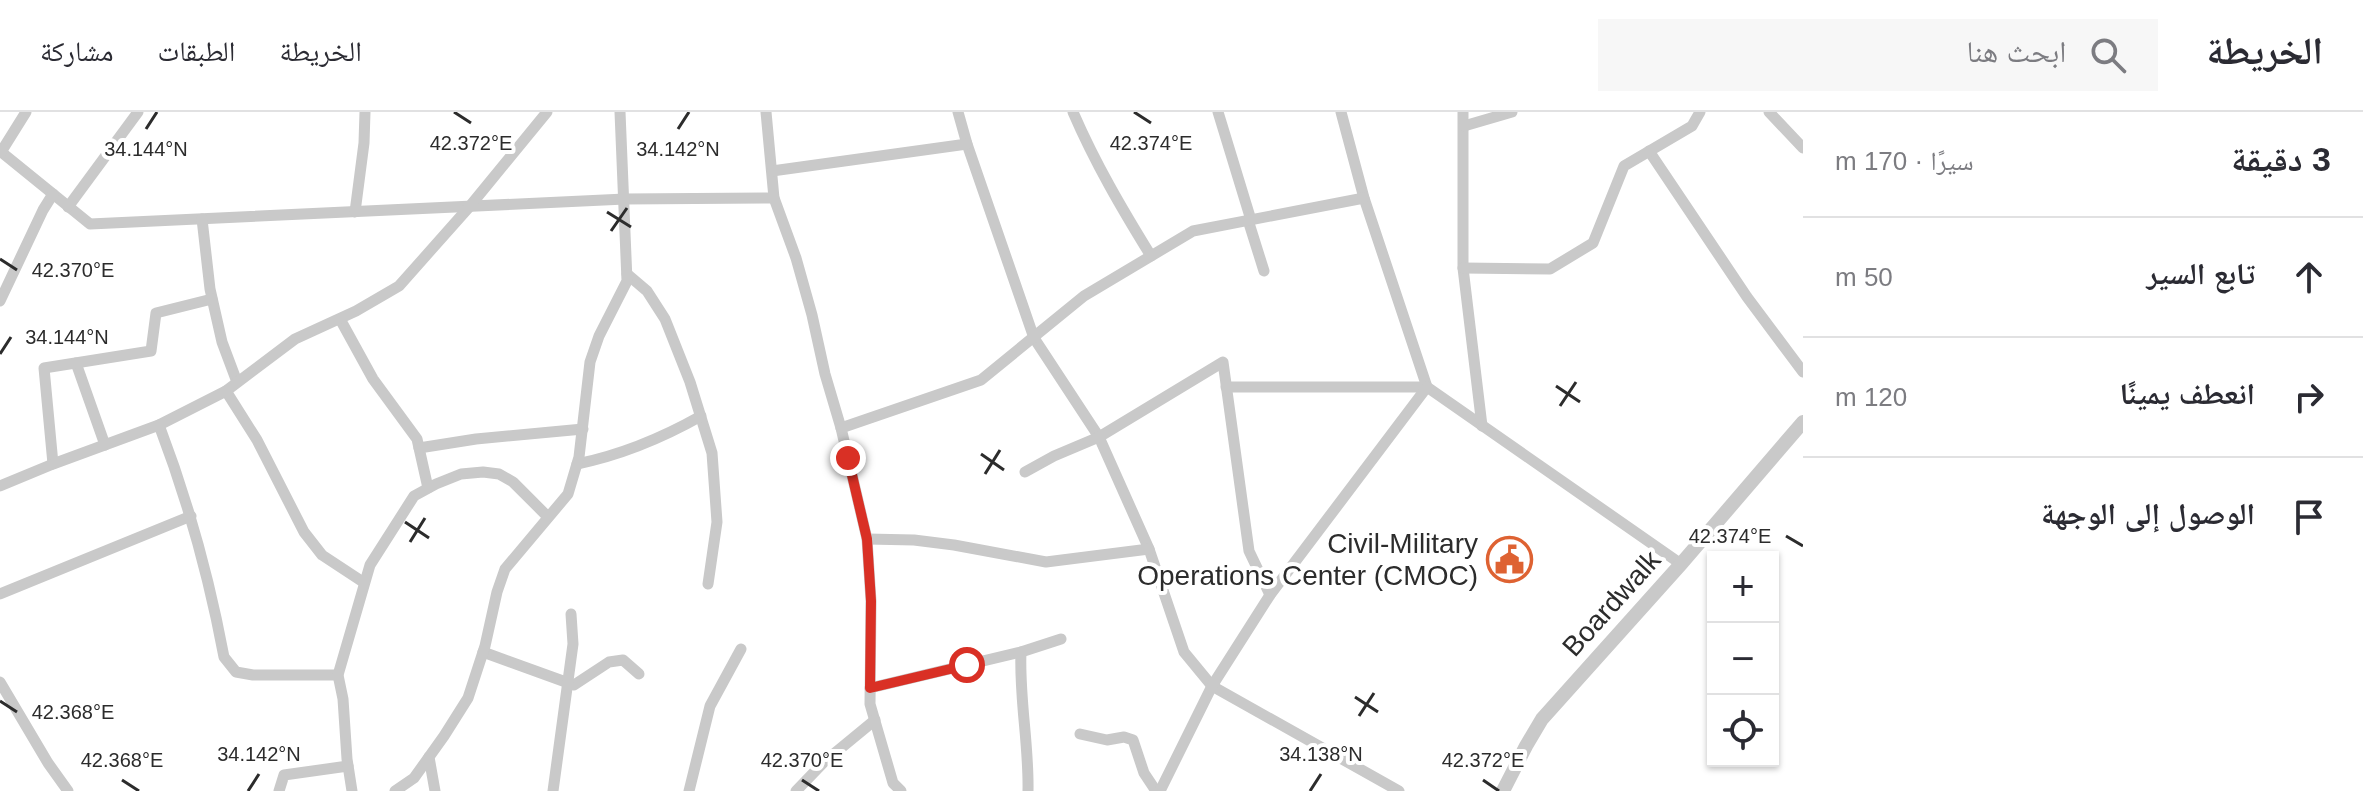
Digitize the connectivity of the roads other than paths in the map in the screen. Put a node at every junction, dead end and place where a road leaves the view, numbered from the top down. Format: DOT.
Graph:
graph roads {
  1 [pos="26,112"];
  2 [pos="138,112"];
  3 [pos="365,112"];
  4 [pos="547,112"];
  5 [pos="620,112"];
  6 [pos="766,112"];
  7 [pos="1073,112"];
  8 [pos="1218,112"];
  9 [pos="1341,112"];
  10 [pos="1463,112"];
  11 [pos="1512,112"];
  12 [pos="1700,112"];
  13 [pos="1769,112"];
  14 [pos="961,113"];
  15 [pos="1464,126"];
  16 [pos="967,144"];
  17 [pos="1803,148"];
  18 [pos="1649,151"];
  19 [pos="0,152"];
  20 [pos="772,171"];
  21 [pos="53,194"];
  22 [pos="774,198"];
  23 [pos="1364,198"];
  24 [pos="625,199"];
  25 [pos="470,206"];
  26 [pos="68,207"];
  27 [pos="355,212"];
  28 [pos="202,219"];
  29 [pos="1249,220"];
  30 [pos="1151,256"];
  31 [pos="1463,268"];
  32 [pos="1264,271"];
  33 [pos="627,274"];
  34 [pos="212,299"];
  35 [pos="0,301"];
  36 [pos="340,319"];
  37 [pos="1034,338"];
  38 [pos="76,363"];
  39 [pos="1803,372"];
  40 [pos="237,382"];
  41 [pos="1226,387"];
  42 [pos="1427,387"];
  43 [pos="226,391"];
  44 [pos="701,416"];
  45 [pos="1803,422"];
  46 [pos="159,425"];
  47 [pos="1482,426"];
  48 [pos="841,428"];
  49 [pos="583,429"];
  50 [pos="1099,437"];
  51 [pos="105,445"];
  52 [pos="419,448"];
  53 [pos="53,464"];
  54 [pos="577,464"];
  55 [pos="1025,472"];
  56 [pos="0,486"];
  57 [pos="428,488"];
  58 [pos="191,516"];
  59 [pos="548,517"];
  60 [pos="867,539"];
  61 [pos="1149,549"];
  62 [pos="1681,564"];
  63 [pos="363,582"];
  64 [pos="708,584"];
  65 [pos="0,594"];
  66 [pos="1270,595"];
  67 [pos="571,614"];
  68 [pos="1061,639"];
  69 [pos="741,649"];
  70 [pos="483,652"];
  71 [pos="1021,652"];
  72 [pos="639,674"];
  73 [pos="338,675"];
  74 [pos="0,682"];
  75 [pos="567,682"];
  76 [pos="1212,686"];
  77 [pos="870,688"];
  78 [pos="875,720"];
  79 [pos="1080,734"];
  80 [pos="429,757"];
  81 [pos="348,766"];
  82 [pos="68,791"];
  83 [pos="279,791"];
  84 [pos="352,791"];
  85 [pos="395,791"];
  86 [pos="435,791"];
  87 [pos="553,791"];
  88 [pos="689,791"];
  89 [pos="796,791"];
  90 [pos="901,791"];
  91 [pos="1028,791"];
  92 [pos="1158,791"];
  93 [pos="1399,791"];
  94 [pos="1503,791"];
  1 -- 19 [label="street"];
  2 -- 26 [label="street"];
  3 -- 27 [label="street"];
  4 -- 25 [label="street"];
  5 -- 24 [label="street"];
  6 -- 20 [label="street"];
  7 -- 30 [label="street"];
  8 -- 29 [label="street"];
  9 -- 23 [label="street"];
  10 -- 15 [label="street"];
  11 -- 15 [label="street"];
  12 -- 18 [label="street"];
  13 -- 17 [label="street"];
  14 -- 16 [label="street"];
  15 -- 31 [label="street"];
  16 -- 20 [label="street"];
  16 -- 37 [label="street"];
  18 -- 31 [label="street"];
  18 -- 39 [label="street"];
  19 -- 21 [label="street"];
  20 -- 22 [label="street"];
  21 -- 26 [label="street"];
  21 -- 35 [label="street"];
  22 -- 24 [label="street"];
  22 -- 48 [label="street"];
  23 -- 29 [label="street"];
  23 -- 42 [label="street"];
  24 -- 25 [label="street"];
  24 -- 33 [label="street"];
  25 -- 27 [label="street"];
  25 -- 36 [label="street"];
  26 -- 28 [label="street"];
  27 -- 28 [label="street"];
  28 -- 34 [label="street"];
  29 -- 30 [label="street"];
  29 -- 32 [label="street"];
  30 -- 37 [label="street"];
  31 -- 47 [label="street"];
  33 -- 44 [label="street"];
  33 -- 49 [label="street"];
  34 -- 38 [label="street"];
  34 -- 40 [label="street"];
  36 -- 40 [label="street"];
  36 -- 52 [label="street"];
  37 -- 48 [label="street"];
  37 -- 50 [label="street"];
  38 -- 51 [label="street"];
  38 -- 53 [label="street"];
  40 -- 43 [label="street"];
  41 -- 42 [label="street"];
  41 -- 50 [label="street"];
  41 -- 66 [label="street"];
  42 -- 47 [label="street"];
  42 -- 66 [label="street"];
  43 -- 46 [label="street"];
  43 -- 63 [label="street"];
  44 -- 54 [label="street"];
  44 -- 64 [label="street"];
  45 -- 62 [label="street, Boardwalk"];
  46 -- 51 [label="street"];
  46 -- 58 [label="street"];
  47 -- 62 [label="street"];
  48 -- 60 [label="street"];
  49 -- 52 [label="street"];
  49 -- 54 [label="street"];
  50 -- 55 [label="street"];
  50 -- 61 [label="street"];
  51 -- 53 [label="street"];
  52 -- 57 [label="street"];
  53 -- 56 [label="street"];
  54 -- 59 [label="street"];
  57 -- 59 [label="street"];
  57 -- 63 [label="street"];
  58 -- 65 [label="street"];
  58 -- 73 [label="street"];
  59 -- 70 [label="street"];
  60 -- 61 [label="street"];
  60 -- 77 [label="street"];
  61 -- 76 [label="street"];
  62 -- 94 [label="street, Boardwalk"];
  63 -- 73 [label="street"];
  66 -- 76 [label="street"];
  67 -- 75 [label="street"];
  68 -- 71 [label="street"];
  69 -- 88 [label="street"];
  70 -- 75 [label="street"];
  70 -- 80 [label="street"];
  71 -- 77 [label="street"];
  71 -- 91 [label="street"];
  72 -- 75 [label="street"];
  73 -- 81 [label="street"];
  74 -- 82 [label="street"];
  75 -- 87 [label="street"];
  76 -- 92 [label="street"];
  76 -- 93 [label="street"];
  77 -- 78 [label="street"];
  78 -- 89 [label="street"];
  78 -- 90 [label="street"];
  79 -- 92 [label="street"];
  80 -- 85 [label="street"];
  80 -- 86 [label="street"];
  81 -- 83 [label="street"];
  81 -- 84 [label="street"];
}
